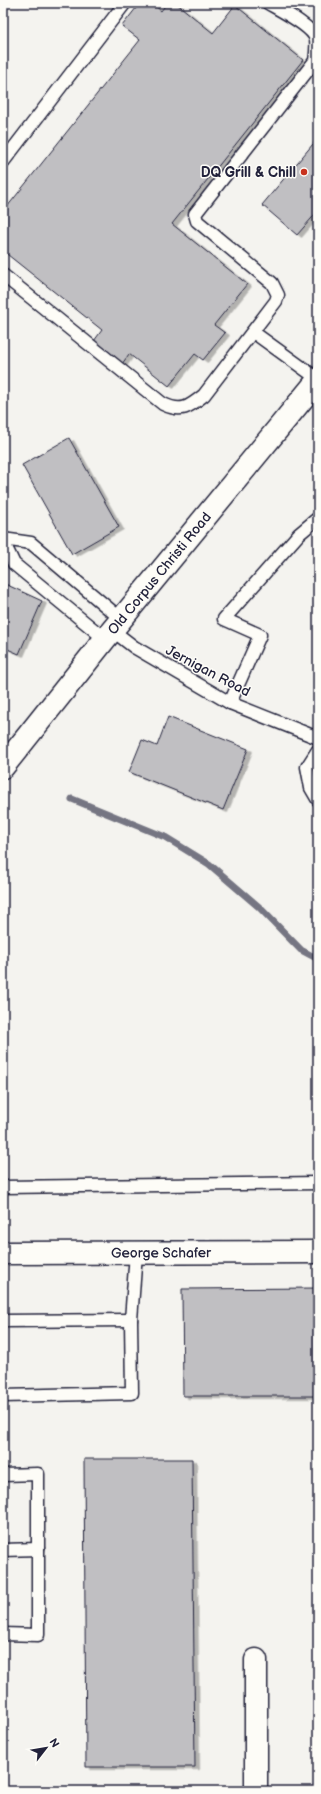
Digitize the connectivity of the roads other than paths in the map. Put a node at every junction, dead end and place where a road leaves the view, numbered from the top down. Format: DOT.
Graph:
graph roads {
  1 [pos="126,3"];
  2 [pos="268,3"];
  3 [pos="3,162"];
  4 [pos="3,275"];
  5 [pos="253,332"];
  6 [pos="318,380"];
  7 [pos="318,518"];
  8 [pos="3,540"];
  9 [pos="112,629"];
  10 [pos="230,703"];
  11 [pos="318,738"];
  12 [pos="318,750"];
  13 [pos="3,767"];
  14 [pos="318,800"];
  15 [pos="318,1183"];
  16 [pos="3,1187"];
  17 [pos="318,1252"];
  18 [pos="136,1253"];
  19 [pos="3,1254"];
  20 [pos="131,1320"];
  21 [pos="3,1321"];
  22 [pos="3,1396"];
  23 [pos="3,1475"];
  24 [pos="38,1549"];
  25 [pos="3,1550"];
  26 [pos="3,1634"];
  27 [pos="256,1660"];
  28 [pos="256,1791"];
  1 -- 3 [label="lane"];
  2 -- 5 [label="lane"];
  4 -- 5 [label="lane"];
  5 -- 6 [label="lane"];
  6 -- 9 [label="street, Old Corpus Christi Road"];
  7 -- 10 [label="lane"];
  8 -- 9 [label="lane"];
  8 -- 9 [label="lane"];
  9 -- 10 [label="lane, Jernigan Road"];
  9 -- 13 [label="street, Old Corpus Christi Road"];
  10 -- 11 [label="lane, Jernigan Road"];
  12 -- 14 [label="lane"];
  15 -- 16 [label="lane"];
  17 -- 18 [label="street, George Schafer"];
  18 -- 19 [label="street, George Schafer"];
  18 -- 20 [label="lane"];
  20 -- 21 [label="lane"];
  20 -- 22 [label="lane"];
  23 -- 24 [label="lane"];
  24 -- 25 [label="lane"];
  24 -- 26 [label="lane"];
  27 -- 28 [label="street"];
}
